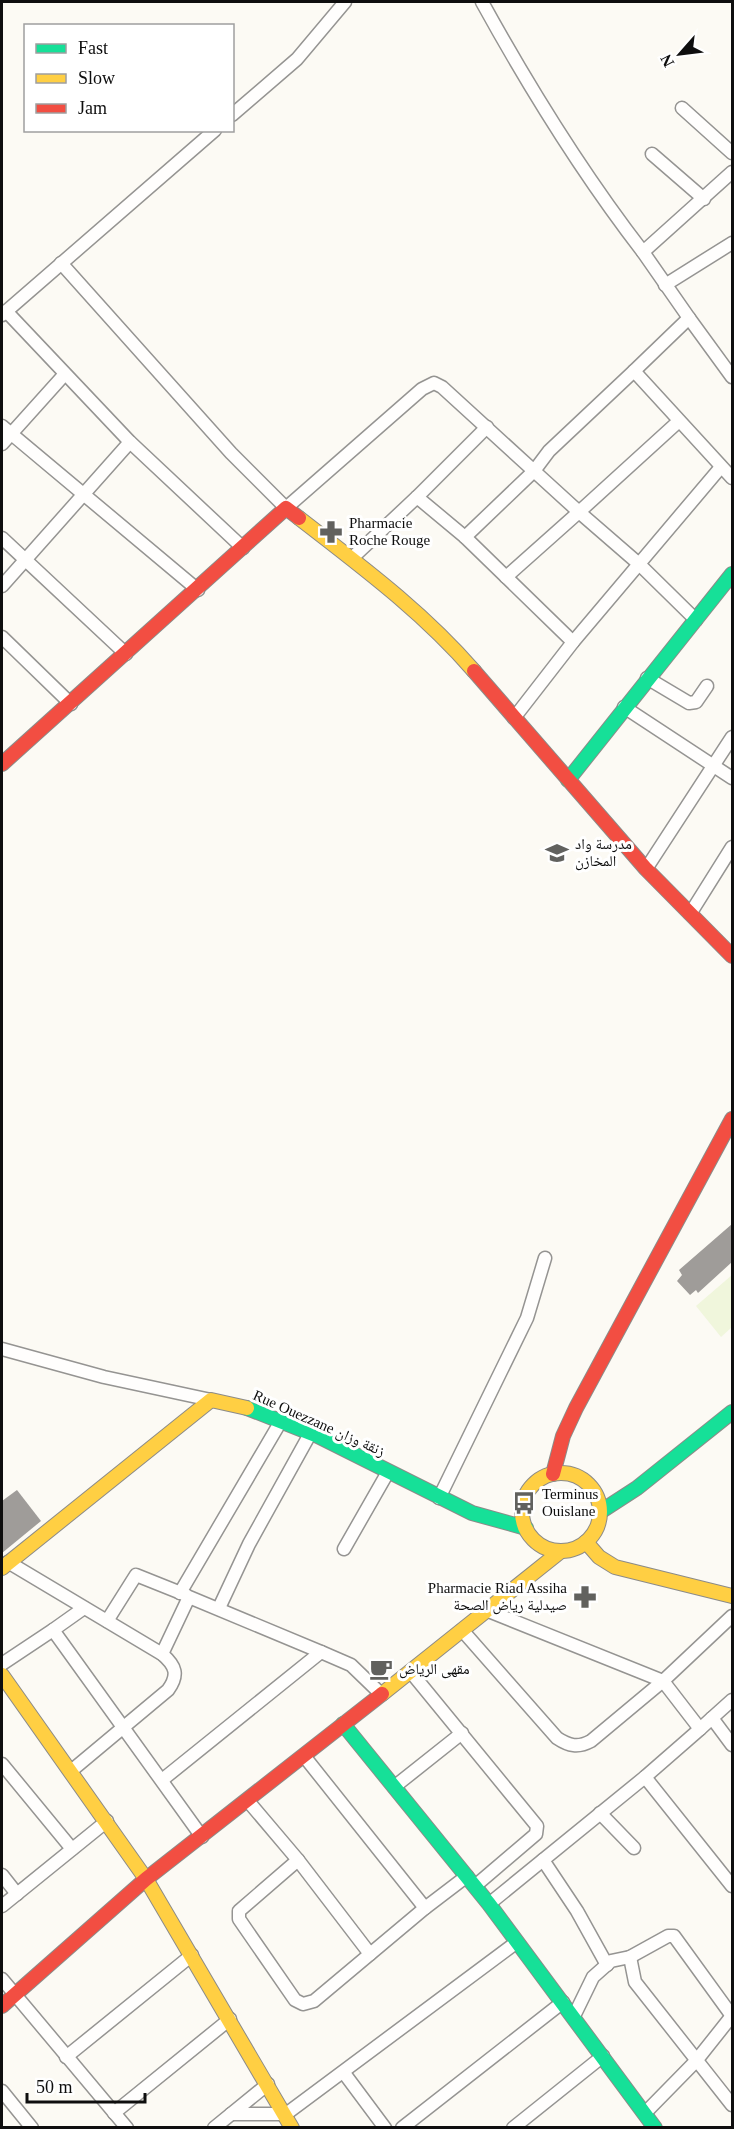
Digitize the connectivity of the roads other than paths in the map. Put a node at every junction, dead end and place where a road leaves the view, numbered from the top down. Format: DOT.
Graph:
graph roads {
  1 [pos="345,2"];
  2 [pos="482,2"];
  3 [pos="682,108"];
  4 [pos="234,113"];
  5 [pos="213,132"];
  6 [pos="732,153"];
  7 [pos="652,154"];
  8 [pos="732,172"];
  9 [pos="704,199"];
  10 [pos="732,243"];
  11 [pos="643,252"];
  12 [pos="61,263"];
  13 [pos="665,285"];
  14 [pos="4,313"];
  15 [pos="689,318"];
  16 [pos="634,370"];
  17 [pos="64,375"];
  18 [pos="732,377"];
  19 [pos="679,421"];
  20 [pos="487,427"];
  21 [pos="6,430"];
  22 [pos="130,442"];
  23 [pos="2,444"];
  24 [pos="721,467"];
  25 [pos="534,471"];
  26 [pos="732,478"];
  27 [pos="83,496"];
  28 [pos="417,497"];
  29 [pos="286,508"];
  30 [pos="579,512"];
  31 [pos="465,537"];
  32 [pos="2,538"];
  33 [pos="243,548"];
  34 [pos="352,558"];
  35 [pos="25,560"];
  36 [pos="639,564"];
  37 [pos="732,574"];
  38 [pos="506,577"];
  39 [pos="2,586"];
  40 [pos="198,590"];
  41 [pos="696,620"];
  42 [pos="2,637"];
  43 [pos="573,642"];
  44 [pos="126,654"];
  45 [pos="647,678"];
  46 [pos="707,686"];
  47 [pos="71,704"];
  48 [pos="624,707"];
  49 [pos="514,718"];
  50 [pos="732,737"];
  51 [pos="4,757"];
  52 [pos="713,766"];
  53 [pos="732,778"];
  54 [pos="568,780"];
  55 [pos="732,847"];
  56 [pos="646,869"];
  57 [pos="690,914"];
  58 [pos="732,956"];
  59 [pos="732,1119"];
  60 [pos="729,1135"];
  61 [pos="544,1258"];
  62 [pos="2,1349"];
  63 [pos="211,1400"];
  64 [pos="732,1412"];
  65 [pos="282,1421"];
  66 [pos="310,1434"];
  67 [pos="388,1472"];
  68 [pos="553,1474"];
  69 [pos="439,1498"];
  70 [pos="600,1512"];
  71 [pos="526,1528"];
  72 [pos="586,1542"];
  73 [pos="344,1549"];
  74 [pos="561,1551"];
  75 [pos="5,1565"];
  76 [pos="185,1595"];
  77 [pos="732,1596"];
  78 [pos="84,1608"];
  79 [pos="219,1608"];
  80 [pos="486,1610"];
  81 [pos="732,1616"];
  82 [pos="107,1621"];
  83 [pos="53,1630"];
  84 [pos="462,1630"];
  85 [pos="321,1652"];
  86 [pos="162,1654"];
  87 [pos="2,1664"];
  88 [pos="410,1671"];
  89 [pos="2,1675"];
  90 [pos="663,1681"];
  91 [pos="381,1694"];
  92 [pos="732,1700"];
  93 [pos="712,1718"];
  94 [pos="343,1724"];
  95 [pos="123,1728"];
  96 [pos="700,1728"];
  97 [pos="462,1733"];
  98 [pos="732,1745"];
  99 [pos="304,1756"];
  100 [pos="2,1764"];
  101 [pos="71,1771"];
  102 [pos="645,1777"];
  103 [pos="162,1780"];
  104 [pos="394,1787"];
  105 [pos="248,1801"];
  106 [pos="600,1813"];
  107 [pos="107,1821"];
  108 [pos="202,1837"];
  109 [pos="634,1848"];
  110 [pos="72,1849"];
  111 [pos="298,1860"];
  112 [pos="543,1860"];
  113 [pos="2,1875"];
  114 [pos="146,1879"];
  115 [pos="471,1881"];
  116 [pos="732,1886"];
  117 [pos="16,1894"];
  118 [pos="489,1904"];
  119 [pos="2,1906"];
  120 [pos="424,1908"];
  121 [pos="517,1941"];
  122 [pos="370,1954"];
  123 [pos="192,1955"];
  124 [pos="630,1958"];
  125 [pos="607,1965"];
  126 [pos="2,1979"];
  127 [pos="15,1994"];
  128 [pos="563,2002"];
  129 [pos="2,2006"];
  130 [pos="573,2016"];
  131 [pos="732,2017"];
  132 [pos="230,2019"];
  133 [pos="603,2056"];
  134 [pos="66,2057"];
  135 [pos="696,2061"];
  136 [pos="344,2073"];
  137 [pos="268,2084"];
  138 [pos="2,2091"];
  139 [pos="732,2105"];
  140 [pos="114,2113"];
  141 [pos="645,2113"];
  142 [pos="231,2114"];
  143 [pos="286,2114"];
  144 [pos="32,2127"];
  145 [pos="127,2127"];
  146 [pos="214,2127"];
  147 [pos="292,2127"];
  148 [pos="385,2127"];
  149 [pos="402,2127"];
  150 [pos="513,2127"];
  151 [pos="655,2127"];
  1 -- 4 [label="street"];
  2 -- 11 [label="street"];
  3 -- 6 [label="street"];
  5 -- 12 [label="street"];
  7 -- 9 [label="street"];
  8 -- 9 [label="street"];
  9 -- 11 [label="street"];
  10 -- 13 [label="street"];
  11 -- 13 [label="street"];
  12 -- 14 [label="street"];
  12 -- 29 [label="street"];
  13 -- 15 [label="street"];
  14 -- 17 [label="street"];
  15 -- 16 [label="street"];
  15 -- 18 [label="street"];
  16 -- 19 [label="street"];
  16 -- 25 [label="street"];
  17 -- 21 [label="street"];
  17 -- 22 [label="street"];
  19 -- 24 [label="street"];
  19 -- 30 [label="street"];
  20 -- 25 [label="street"];
  20 -- 28 [label="street"];
  20 -- 29 [label="street"];
  21 -- 23 [label="street"];
  21 -- 27 [label="street"];
  22 -- 27 [label="street"];
  22 -- 33 [label="street"];
  24 -- 26 [label="street"];
  24 -- 36 [label="street"];
  25 -- 30 [label="street"];
  25 -- 31 [label="street"];
  27 -- 35 [label="street"];
  27 -- 40 [label="street"];
  28 -- 31 [label="street"];
  28 -- 34 [label="street"];
  29 -- 33 [label="street"];
  29 -- 34 [label="street"];
  30 -- 36 [label="street"];
  30 -- 38 [label="street"];
  31 -- 38 [label="street"];
  32 -- 35 [label="street"];
  33 -- 40 [label="street"];
  34 -- 49 [label="street"];
  35 -- 39 [label="street"];
  35 -- 44 [label="street"];
  36 -- 41 [label="street"];
  36 -- 43 [label="street"];
  37 -- 41 [label="street"];
  38 -- 43 [label="street"];
  40 -- 44 [label="street"];
  41 -- 45 [label="street"];
  42 -- 47 [label="street"];
  43 -- 49 [label="street"];
  44 -- 47 [label="street"];
  45 -- 46 [label="street"];
  45 -- 48 [label="street"];
  47 -- 51 [label="street"];
  48 -- 52 [label="street"];
  48 -- 54 [label="street"];
  49 -- 54 [label="street"];
  50 -- 52 [label="street"];
  52 -- 53 [label="street"];
  52 -- 56 [label="street"];
  54 -- 56 [label="street"];
  55 -- 57 [label="street"];
  56 -- 57 [label="street"];
  57 -- 58 [label="street"];
  59 -- 60 [label="street"];
  60 -- 68 [label="street"];
  61 -- 69 [label="street"];
  62 -- 63 [label="street"];
  63 -- 65 [label="street, Rue Ouezzane زنقة وزان"];
  63 -- 75 [label="street"];
  64 -- 70 [label="street"];
  65 -- 66 [label="street, Rue Ouezzane زنقة وزان"];
  65 -- 76 [label="street"];
  66 -- 67 [label="street, Rue Ouezzane زنقة وزان"];
  66 -- 79 [label="street"];
  67 -- 69 [label="street, Rue Ouezzane زنقة وزان"];
  67 -- 73 [label="street"];
  68 -- 70 [label="street"];
  68 -- 71 [label="street"];
  69 -- 71 [label="street, Rue Ouezzane زنقة وزان"];
  70 -- 72 [label="street"];
  71 -- 74 [label="street"];
  72 -- 74 [label="street"];
  72 -- 77 [label="street"];
  74 -- 80 [label="street"];
  75 -- 78 [label="street"];
  76 -- 79 [label="street"];
  76 -- 82 [label="street"];
  76 -- 86 [label="street"];
  78 -- 82 [label="street"];
  78 -- 83 [label="street"];
  79 -- 85 [label="street"];
  80 -- 84 [label="street"];
  80 -- 90 [label="street"];
  81 -- 90 [label="street"];
  82 -- 86 [label="street"];
  83 -- 87 [label="street"];
  83 -- 95 [label="street"];
  84 -- 88 [label="street"];
  84 -- 90 [label="street"];
  85 -- 91 [label="street"];
  85 -- 103 [label="street"];
  86 -- 95 [label="street"];
  88 -- 91 [label="street"];
  88 -- 97 [label="street"];
  89 -- 101 [label="street"];
  90 -- 96 [label="street"];
  91 -- 94 [label="street"];
  92 -- 93 [label="street"];
  93 -- 96 [label="street"];
  93 -- 98 [label="street"];
  94 -- 99 [label="street"];
  94 -- 104 [label="street"];
  95 -- 101 [label="street"];
  95 -- 103 [label="street"];
  96 -- 102 [label="street"];
  97 -- 104 [label="street"];
  97 -- 115 [label="street"];
  99 -- 105 [label="street"];
  99 -- 120 [label="street"];
  100 -- 110 [label="street"];
  101 -- 107 [label="street"];
  102 -- 106 [label="street"];
  102 -- 116 [label="street"];
  103 -- 108 [label="street"];
  104 -- 115 [label="street"];
  105 -- 108 [label="street"];
  105 -- 111 [label="street"];
  106 -- 109 [label="street"];
  106 -- 112 [label="street"];
  107 -- 110 [label="street"];
  107 -- 114 [label="street"];
  108 -- 114 [label="street"];
  110 -- 117 [label="street"];
  111 -- 122 [label="street"];
  111 -- 122 [label="street"];
  112 -- 118 [label="street"];
  112 -- 125 [label="street"];
  113 -- 117 [label="street"];
  114 -- 123 [label="street"];
  114 -- 127 [label="street"];
  115 -- 118 [label="street"];
  115 -- 120 [label="street"];
  117 -- 119 [label="street"];
  118 -- 121 [label="street"];
  120 -- 122 [label="street"];
  121 -- 128 [label="street"];
  121 -- 136 [label="street"];
  123 -- 132 [label="street"];
  123 -- 134 [label="street"];
  124 -- 125 [label="street"];
  124 -- 131 [label="street"];
  124 -- 135 [label="street"];
  125 -- 130 [label="street"];
  126 -- 127 [label="street"];
  127 -- 129 [label="street"];
  127 -- 134 [label="street"];
  128 -- 130 [label="street"];
  128 -- 149 [label="street"];
  130 -- 133 [label="street"];
  131 -- 135 [label="street"];
  132 -- 137 [label="street"];
  132 -- 140 [label="street"];
  133 -- 141 [label="street"];
  133 -- 150 [label="street"];
  134 -- 140 [label="street"];
  135 -- 139 [label="street"];
  135 -- 141 [label="street"];
  136 -- 143 [label="street"];
  136 -- 148 [label="street"];
  137 -- 142 [label="street"];
  137 -- 143 [label="street"];
  138 -- 144 [label="street"];
  140 -- 145 [label="street"];
  141 -- 151 [label="street"];
  142 -- 143 [label="street"];
  142 -- 146 [label="street"];
  143 -- 147 [label="street"];
}
